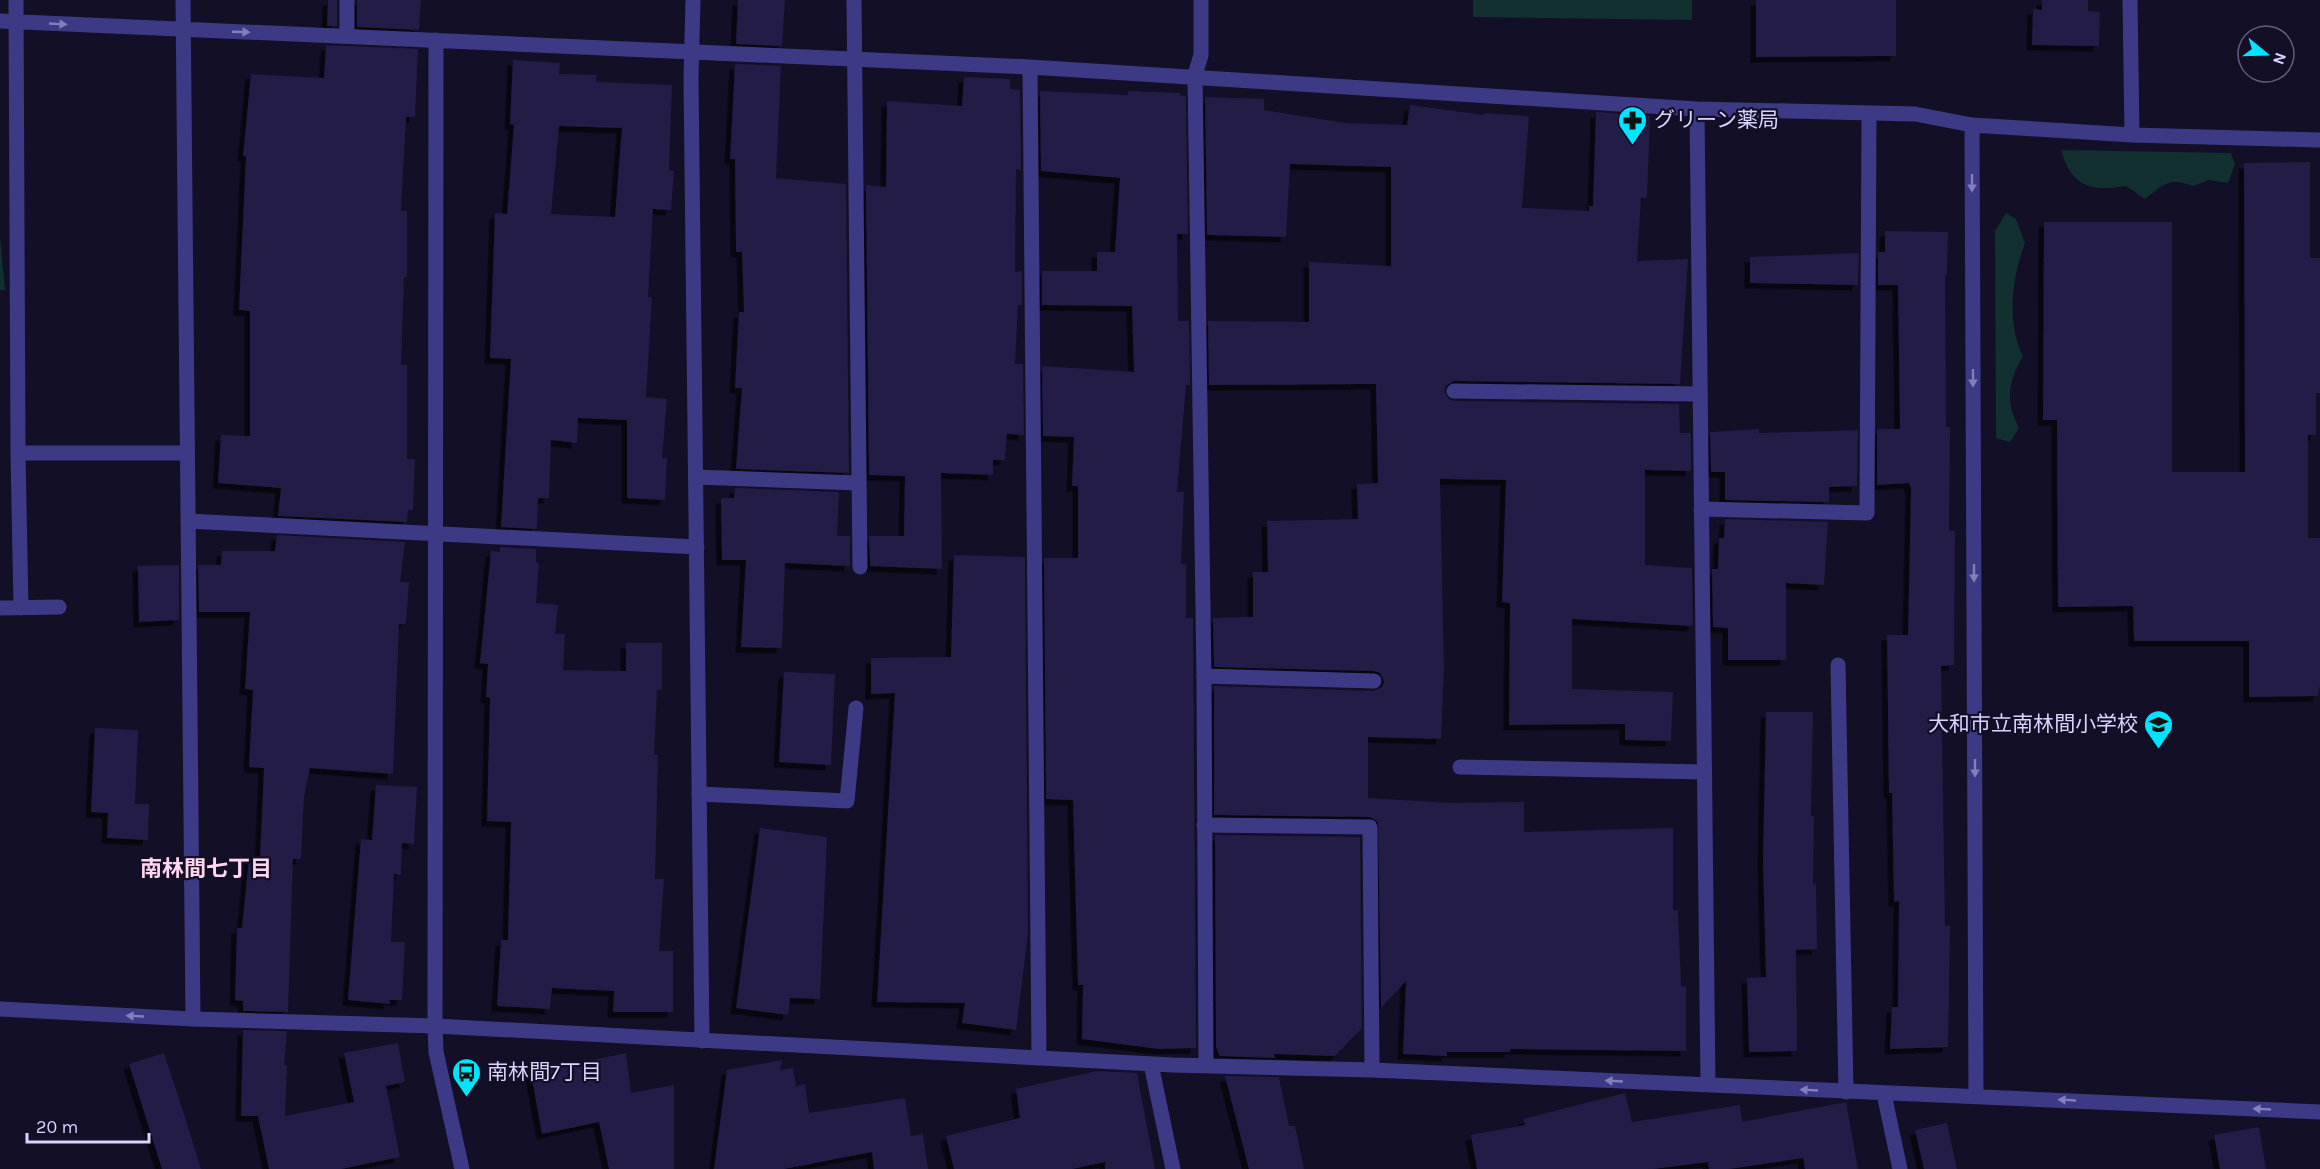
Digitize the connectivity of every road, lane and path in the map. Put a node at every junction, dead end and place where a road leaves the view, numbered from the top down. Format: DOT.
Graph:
graph roads {
  1 [pos="16,0"];
  2 [pos="183,0"];
  3 [pos="347,0"];
  4 [pos="693,0"];
  5 [pos="854,0"];
  6 [pos="1201,0"];
  7 [pos="2130,0"];
  8 [pos="0,21"];
  9 [pos="17,22"];
  10 [pos="183,29"];
  11 [pos="346,36"];
  12 [pos="436,40"];
  13 [pos="691,52"];
  14 [pos="855,58"];
  15 [pos="1030,67"];
  16 [pos="1195,75"];
  17 [pos="1697,109"];
  18 [pos="1869,114"];
  19 [pos="1972,124"];
  20 [pos="2132,135"];
  21 [pos="2320,140"];
  22 [pos="1454,391"];
  23 [pos="1700,394"];
  24 [pos="18,453"];
  25 [pos="187,453"];
  26 [pos="696,477"];
  27 [pos="859,483"];
  28 [pos="1701,509"];
  29 [pos="188,521"];
  30 [pos="437,534"];
  31 [pos="697,547"];
  32 [pos="860,567"];
  33 [pos="59,607"];
  34 [pos="0,608"];
  35 [pos="21,608"];
  36 [pos="1838,665"];
  37 [pos="1204,676"];
  38 [pos="1374,681"];
  39 [pos="856,708"];
  40 [pos="1460,767"];
  41 [pos="1704,772"];
  42 [pos="699,794"];
  43 [pos="1204,825"];
  44 [pos="0,1009"];
  45 [pos="193,1019"];
  46 [pos="435,1026"];
  47 [pos="702,1041"];
  48 [pos="1039,1057"];
  49 [pos="1151,1064"];
  50 [pos="1206,1065"];
  51 [pos="1372,1070"];
  52 [pos="1708,1085"];
  53 [pos="1846,1092"];
  54 [pos="1884,1094"];
  55 [pos="1976,1096"];
  56 [pos="2320,1112"];
  57 [pos="1171,1168"];
  58 [pos="462,1169"];
  59 [pos="1900,1169"];
  1 -- 9 [label="street"];
  2 -- 10 [label="street"];
  3 -- 11 [label="street"];
  4 -- 13 [label="street"];
  5 -- 14 [label="street"];
  6 -- 16 [label="street"];
  7 -- 20 [label="street"];
  8 -- 9 [label="street"];
  9 -- 10 [label="street, one-way"];
  9 -- 24 [label="street"];
  10 -- 11 [label="street, one-way"];
  10 -- 25 [label="street"];
  11 -- 12 [label="street"];
  12 -- 13 [label="street"];
  12 -- 30 [label="street"];
  13 -- 14 [label="street"];
  13 -- 26 [label="street"];
  14 -- 15 [label="street"];
  14 -- 27 [label="street"];
  15 -- 16 [label="street"];
  15 -- 48 [label="street"];
  16 -- 17 [label="street"];
  16 -- 37 [label="street"];
  17 -- 18 [label="street"];
  17 -- 23 [label="street"];
  18 -- 19 [label="street"];
  18 -- 28 [label="street"];
  19 -- 20 [label="street"];
  19 -- 55 [label="street, one-way"];
  20 -- 21 [label="street"];
  22 -- 23 [label="street"];
  23 -- 28 [label="street"];
  24 -- 25 [label="street"];
  24 -- 35 [label="street"];
  25 -- 29 [label="street"];
  26 -- 27 [label="street"];
  26 -- 31 [label="street"];
  27 -- 32 [label="street"];
  28 -- 41 [label="street"];
  29 -- 30 [label="street"];
  29 -- 45 [label="street"];
  30 -- 31 [label="street"];
  30 -- 46 [label="street"];
  31 -- 42 [label="street"];
  33 -- 35 [label="street"];
  34 -- 35 [label="street"];
  36 -- 53 [label="street"];
  37 -- 38 [label="street"];
  37 -- 43 [label="street"];
  39 -- 42 [label="street"];
  40 -- 41 [label="street"];
  41 -- 52 [label="street"];
  42 -- 47 [label="street"];
  43 -- 50 [label="street"];
  43 -- 51 [label="street"];
  45 -- 44 [label="street, one-way"];
  45 -- 46 [label="street"];
  46 -- 47 [label="street"];
  46 -- 58 [label="street"];
  47 -- 48 [label="street"];
  48 -- 49 [label="street"];
  49 -- 50 [label="street"];
  49 -- 57 [label="street"];
  50 -- 51 [label="street"];
  52 -- 51 [label="street, one-way"];
  53 -- 52 [label="street, one-way"];
  53 -- 54 [label="street"];
  54 -- 55 [label="street"];
  54 -- 59 [label="street"];
  56 -- 55 [label="street, one-way"];
}
